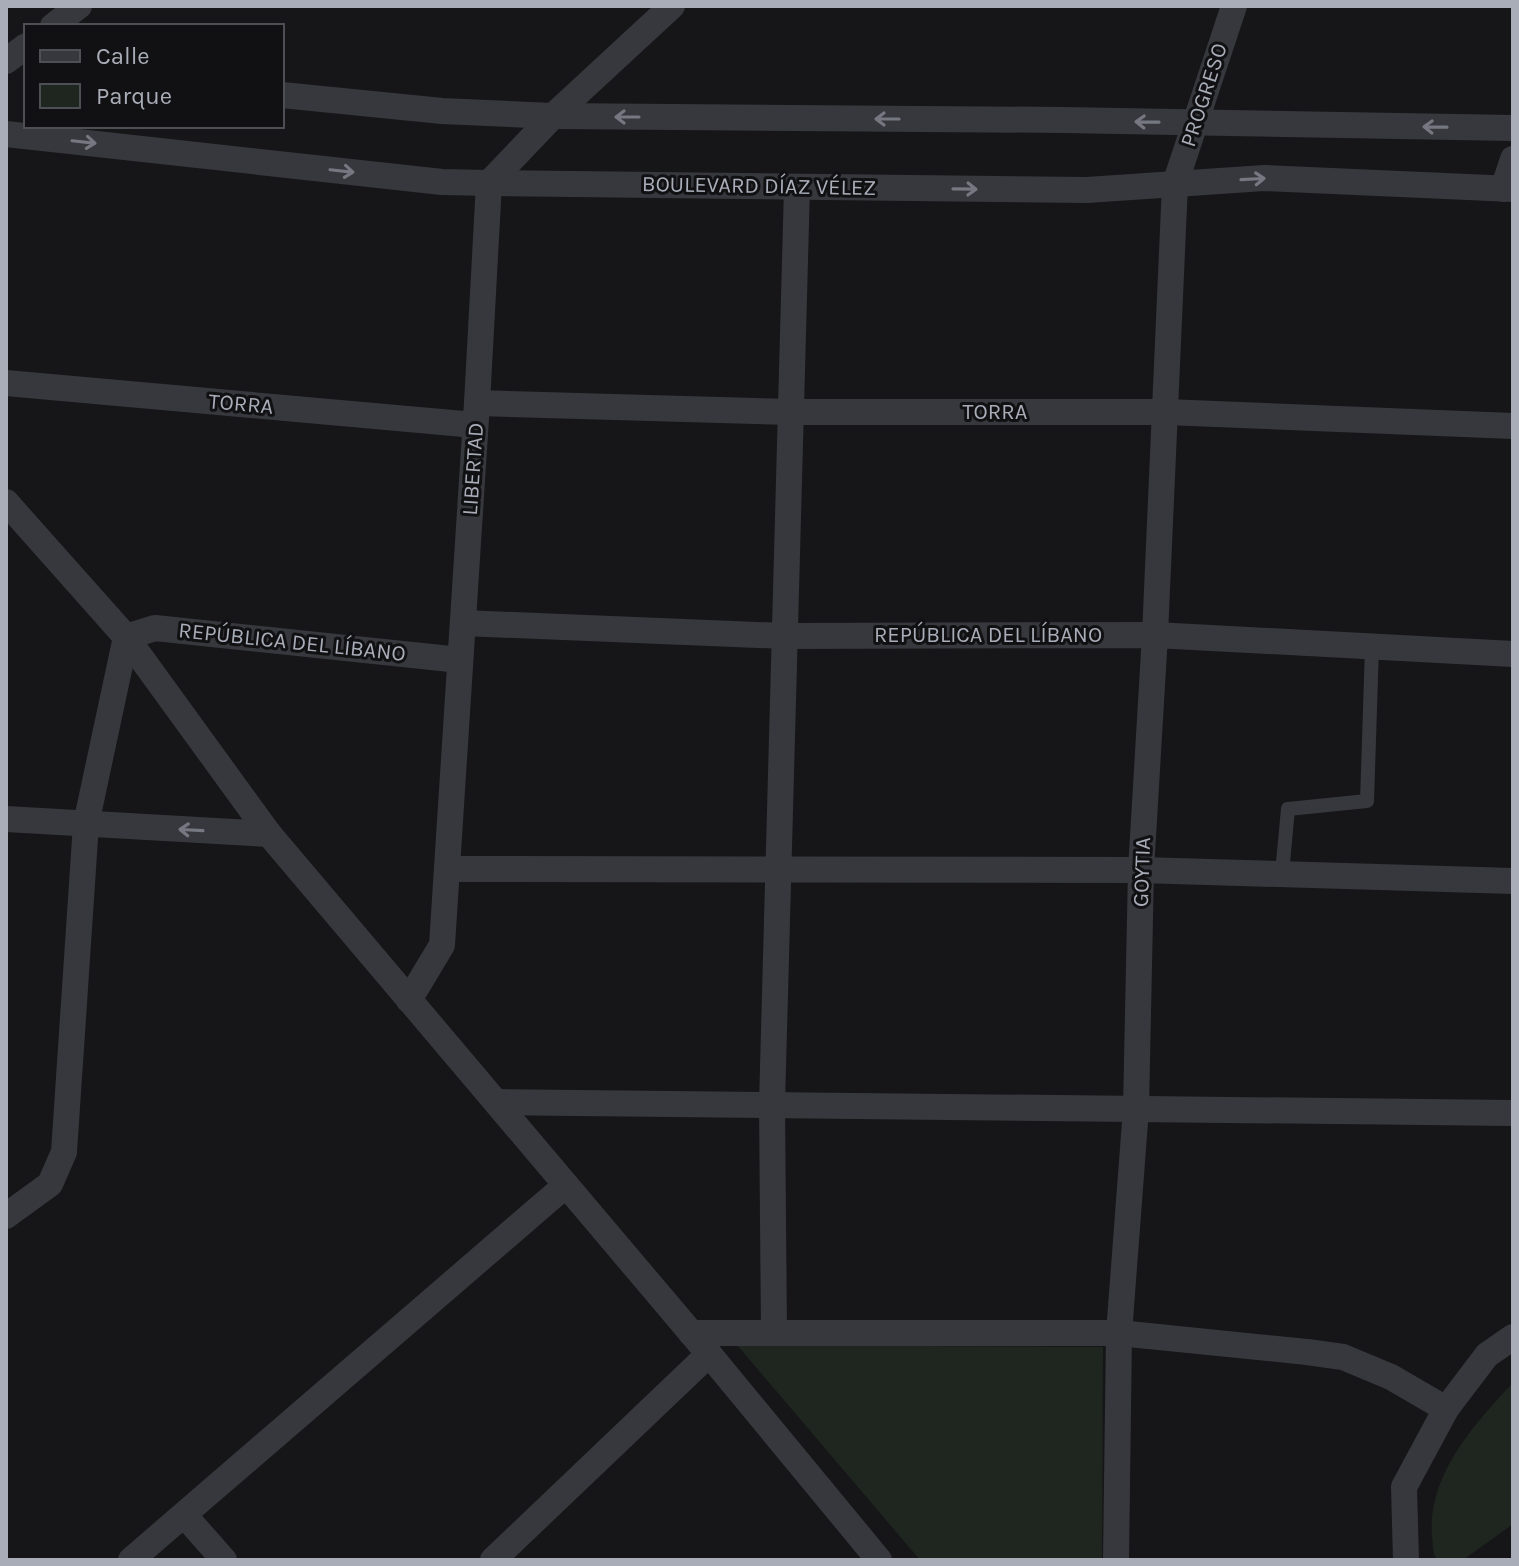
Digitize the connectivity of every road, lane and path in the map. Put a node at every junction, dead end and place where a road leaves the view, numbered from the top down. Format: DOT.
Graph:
graph roads {
  1 [pos="672,6"];
  2 [pos="1234,6"];
  3 [pos="76,7"];
  4 [pos="55,24"];
  5 [pos="24,48"];
  6 [pos="6,64"];
  7 [pos="284,95"];
  8 [pos="553,116"];
  9 [pos="1194,123"];
  10 [pos="1513,128"];
  11 [pos="6,134"];
  12 [pos="1513,159"];
  13 [pos="489,183"];
  14 [pos="1175,184"];
  15 [pos="797,187"];
  16 [pos="1508,189"];
  17 [pos="6,383"];
  18 [pos="791,412"];
  19 [pos="1166,412"];
  20 [pos="476,414"];
  21 [pos="1513,426"];
  22 [pos="6,502"];
  23 [pos="463,623"];
  24 [pos="1155,635"];
  25 [pos="784,636"];
  26 [pos="126,637"];
  27 [pos="1372,648"];
  28 [pos="1513,654"];
  29 [pos="460,660"];
  30 [pos="6,819"];
  31 [pos="86,824"];
  32 [pos="269,834"];
  33 [pos="447,869"];
  34 [pos="1141,870"];
  35 [pos="778,872"];
  36 [pos="1282,873"];
  37 [pos="1513,881"];
  38 [pos="409,1000"];
  39 [pos="496,1102"];
  40 [pos="772,1104"];
  41 [pos="1136,1109"];
  42 [pos="1513,1113"];
  43 [pos="566,1185"];
  44 [pos="6,1216"];
  45 [pos="691,1333"];
  46 [pos="774,1333"];
  47 [pos="1119,1333"];
  48 [pos="1513,1337"];
  49 [pos="709,1354"];
  50 [pos="1446,1409"];
  51 [pos="185,1516"];
  52 [pos="497,1559"];
  53 [pos="131,1560"];
  54 [pos="224,1560"];
  55 [pos="879,1560"];
  56 [pos="1116,1560"];
  57 [pos="1406,1560"];
  1 -- 8 [label="street"];
  2 -- 9 [label="street, PROGRESO"];
  3 -- 4 [label="street"];
  5 -- 6 [label="street"];
  7 -- 8 [label="street"];
  9 -- 8 [label="street, one-way"];
  8 -- 13 [label="street"];
  10 -- 9 [label="street, one-way"];
  9 -- 14 [label="street, PROGRESO"];
  11 -- 13 [label="street, BOULEVARD DÍAZ VÉLEZ, one-way"];
  12 -- 16 [label="street"];
  13 -- 15 [label="street, BOULEVARD DÍAZ VÉLEZ"];
  13 -- 20 [label="street, LIBERTAD"];
  15 -- 14 [label="street, BOULEVARD DÍAZ VÉLEZ, one-way"];
  14 -- 16 [label="street, BOULEVARD DÍAZ VÉLEZ, one-way"];
  14 -- 19 [label="street, GOYTIA"];
  15 -- 18 [label="street"];
  17 -- 20 [label="street, TORRA"];
  18 -- 19 [label="street, TORRA"];
  18 -- 20 [label="street, TORRA"];
  18 -- 25 [label="street"];
  19 -- 21 [label="street, TORRA"];
  19 -- 24 [label="street, GOYTIA"];
  20 -- 23 [label="street, LIBERTAD"];
  22 -- 26 [label="street"];
  23 -- 25 [label="street, REPÚBLICA DEL LÍBANO"];
  23 -- 29 [label="street, LIBERTAD"];
  24 -- 25 [label="street, REPÚBLICA DEL LÍBANO"];
  24 -- 27 [label="street, REPÚBLICA DEL LÍBANO"];
  24 -- 34 [label="street, GOYTIA"];
  25 -- 35 [label="street"];
  26 -- 29 [label="street, REPÚBLICA DEL LÍBANO"];
  26 -- 31 [label="street"];
  26 -- 32 [label="street"];
  27 -- 28 [label="street, REPÚBLICA DEL LÍBANO"];
  27 -- 36 [label="lane"];
  29 -- 33 [label="street, LIBERTAD"];
  30 -- 31 [label="street"];
  32 -- 31 [label="street, one-way"];
  31 -- 44 [label="street"];
  32 -- 38 [label="street"];
  33 -- 35 [label="street"];
  33 -- 38 [label="street, LIBERTAD"];
  34 -- 35 [label="street"];
  34 -- 36 [label="street"];
  34 -- 41 [label="street, GOYTIA"];
  35 -- 40 [label="street"];
  36 -- 37 [label="street"];
  38 -- 39 [label="street"];
  39 -- 40 [label="street"];
  39 -- 43 [label="street"];
  40 -- 41 [label="street"];
  40 -- 46 [label="street"];
  41 -- 42 [label="street"];
  41 -- 47 [label="street, GOYTIA"];
  43 -- 45 [label="street"];
  43 -- 51 [label="street"];
  45 -- 46 [label="street"];
  45 -- 49 [label="street"];
  46 -- 47 [label="street"];
  47 -- 50 [label="street"];
  47 -- 56 [label="street, GOYTIA"];
  48 -- 50 [label="street"];
  49 -- 52 [label="street"];
  49 -- 55 [label="street"];
  50 -- 57 [label="street"];
  51 -- 53 [label="street"];
  51 -- 54 [label="street"];
}
